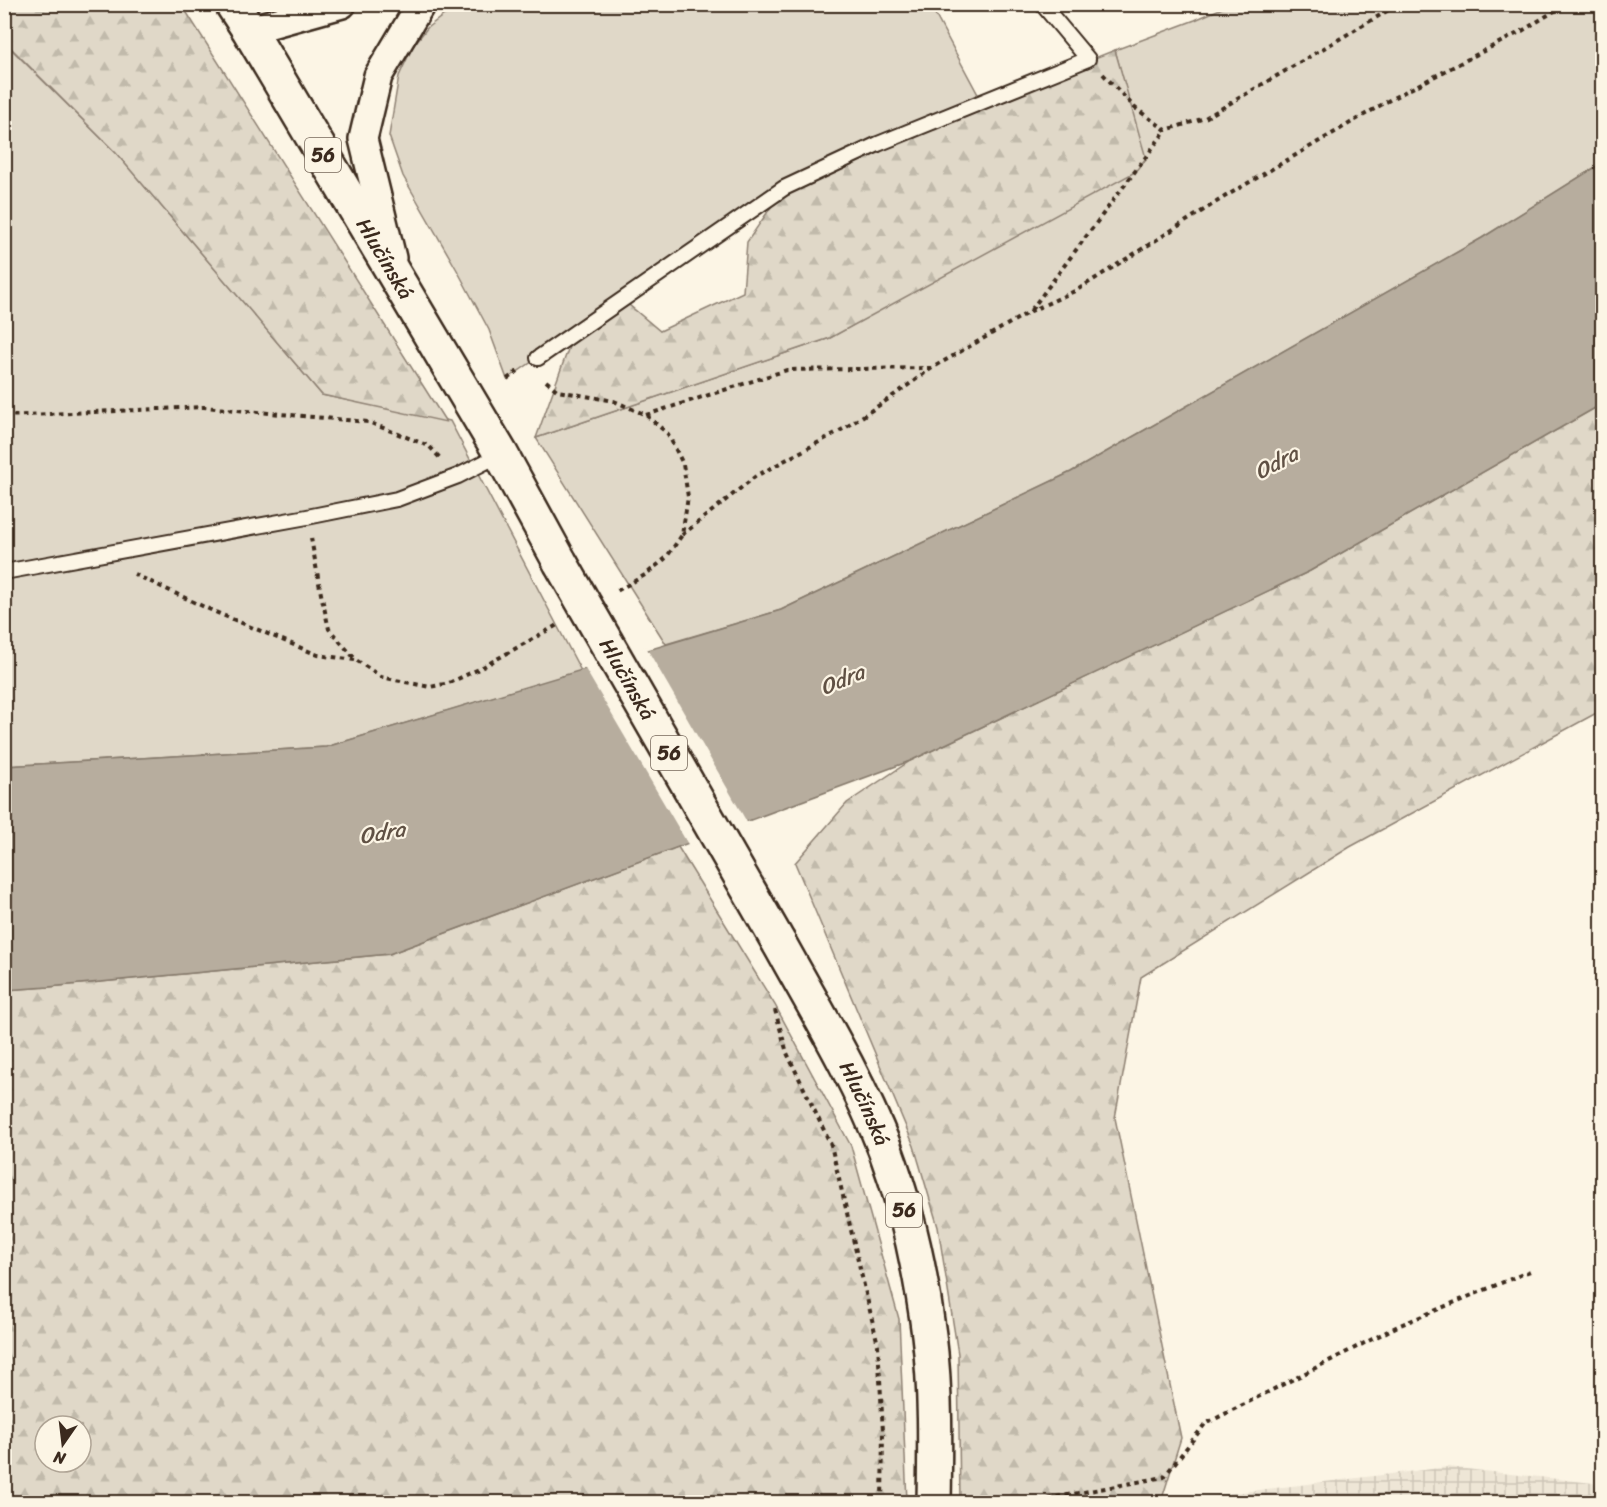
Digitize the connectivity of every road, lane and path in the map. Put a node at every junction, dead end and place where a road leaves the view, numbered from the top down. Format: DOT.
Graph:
graph roads {
  1 [pos="342,4"];
  2 [pos="422,4"];
  3 [pos="1042,4"];
  4 [pos="1398,4"];
  5 [pos="1566,4"];
  6 [pos="240,17"];
  7 [pos="1088,59"];
  8 [pos="1166,130"];
  9 [pos="397,280"];
  10 [pos="1031,311"];
  11 [pos="538,358"];
  12 [pos="932,368"];
  13 [pos="646,415"];
  14 [pos="4,416"];
  15 [pos="501,454"];
  16 [pos="458,476"];
  17 [pos="682,535"];
  18 [pos="95,555"];
  19 [pos="4,572"];
  20 [pos="356,660"];
  21 [pos="775,1009"];
  22 [pos="1530,1271"];
  23 [pos="882,1503"];
  24 [pos="934,1503"];
  25 [pos="963,1503"];
  1 -- 6 [label="street, Hlučínská"];
  2 -- 9 [label="street"];
  3 -- 7 [label="lane"];
  4 -- 8 [label="path"];
  5 -- 10 [label="path"];
  6 -- 9 [label="main road, Hlučínská / 56"];
  7 -- 8 [label="path"];
  7 -- 11 [label="lane"];
  8 -- 10 [label="path"];
  9 -- 15 [label="main road, Hlučínská / 56"];
  10 -- 12 [label="path"];
  12 -- 13 [label="path"];
  12 -- 17 [label="path"];
  14 -- 16 [label="path"];
  15 -- 16 [label="lane"];
  15 -- 24 [label="main road, Hlučínská / 56, bridge"];
  16 -- 18 [label="lane"];
  18 -- 19 [label="lane"];
  18 -- 20 [label="path"];
  21 -- 23 [label="path"];
  22 -- 25 [label="path"];
}
